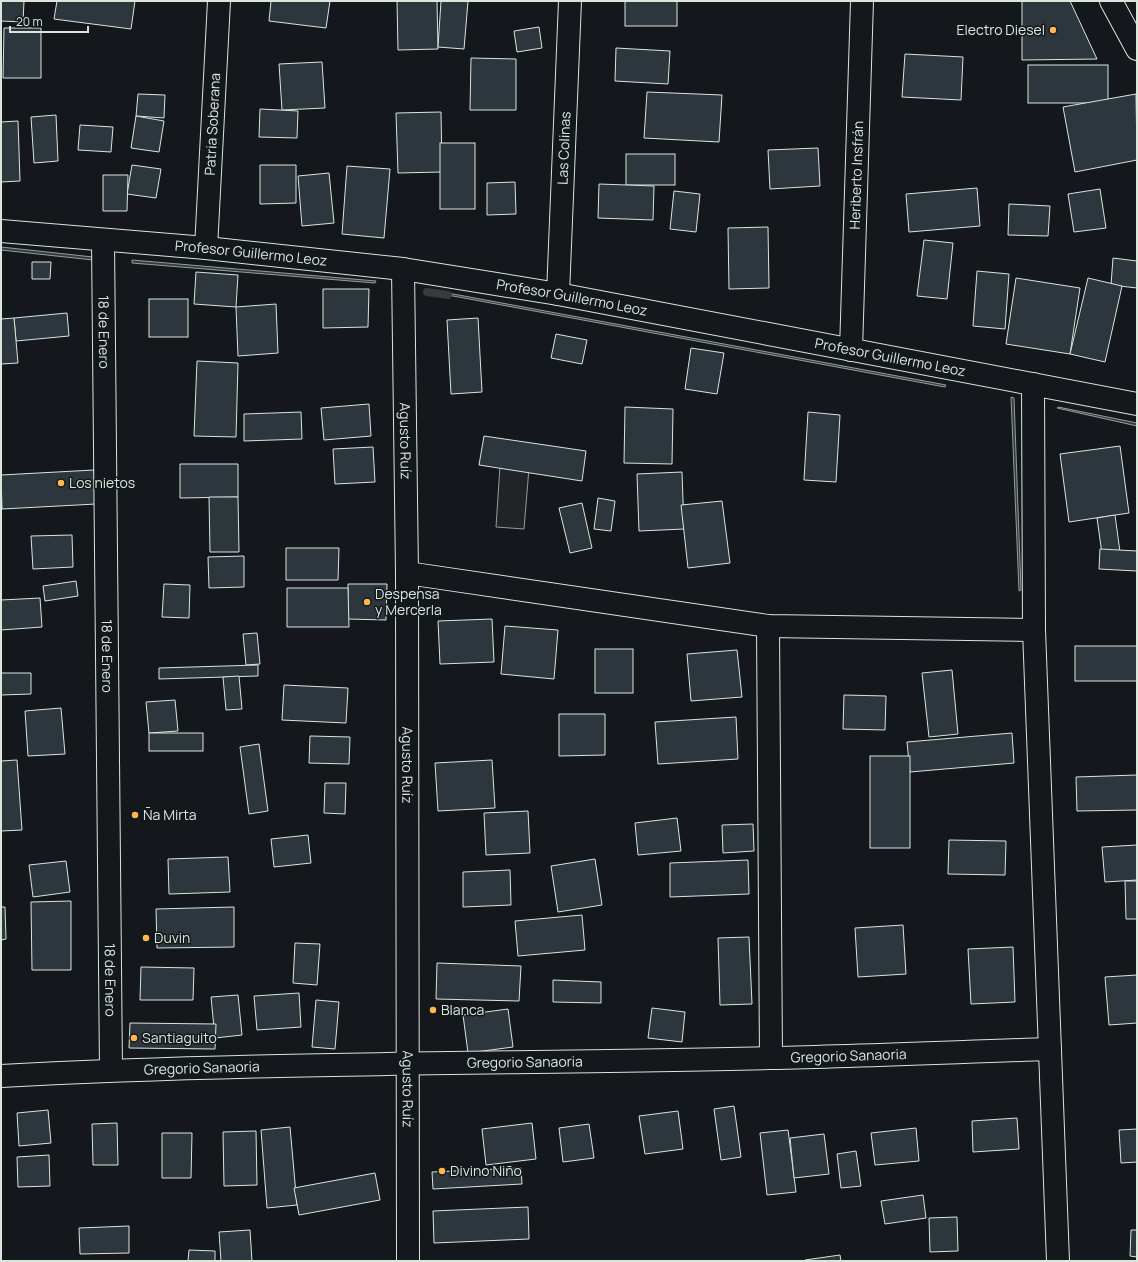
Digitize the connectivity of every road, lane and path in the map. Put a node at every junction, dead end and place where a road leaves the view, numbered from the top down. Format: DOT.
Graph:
graph roads {
  1 [pos="219,1"];
  2 [pos="570,1"];
  3 [pos="862,1"];
  4 [pos="1111,1"];
  5 [pos="1137,49"];
  6 [pos="1,231"];
  7 [pos="103,241"];
  8 [pos="206,248"];
  9 [pos="403,269"];
  10 [pos="558,294"];
  11 [pos="851,350"];
  12 [pos="1033,384"];
  13 [pos="1137,404"];
  14 [pos="407,573"];
  15 [pos="768,626"];
  16 [pos="1034,630"];
  17 [pos="1050,1049"];
  18 [pos="771,1058"];
  19 [pos="409,1062"];
  20 [pos="111,1070"];
  21 [pos="1,1076"];
  22 [pos="408,1261"];
  23 [pos="1058,1261"];
  1 -- 8 [label="street, Patria Soberana"];
  2 -- 10 [label="street, Las Colinas"];
  3 -- 11 [label="street, Heriberto Insfrán"];
  4 -- 5 [label="street"];
  6 -- 7 [label="street, Profesor Guillermo Leoz"];
  7 -- 8 [label="street, Profesor Guillermo Leoz"];
  7 -- 20 [label="street, 18 de Enero"];
  8 -- 9 [label="street, Profesor Guillermo Leoz"];
  9 -- 10 [label="street, Profesor Guillermo Leoz"];
  9 -- 14 [label="street, Agusto Ruíz"];
  10 -- 11 [label="street, Profesor Guillermo Leoz"];
  11 -- 12 [label="street, Profesor Guillermo Leoz"];
  12 -- 13 [label="street, Profesor Guillermo Leoz"];
  12 -- 16 [label="street"];
  14 -- 15 [label="street"];
  14 -- 19 [label="street, Agusto Ruíz"];
  15 -- 16 [label="street"];
  15 -- 18 [label="street"];
  16 -- 17 [label="street"];
  17 -- 18 [label="street, Gregorio Sanaoria"];
  17 -- 23 [label="street"];
  18 -- 19 [label="street, Gregorio Sanaoria"];
  19 -- 20 [label="street, Gregorio Sanaoria"];
  19 -- 22 [label="street, Agusto Ruíz"];
  20 -- 21 [label="street, Gregorio Sanaoria"];
}
